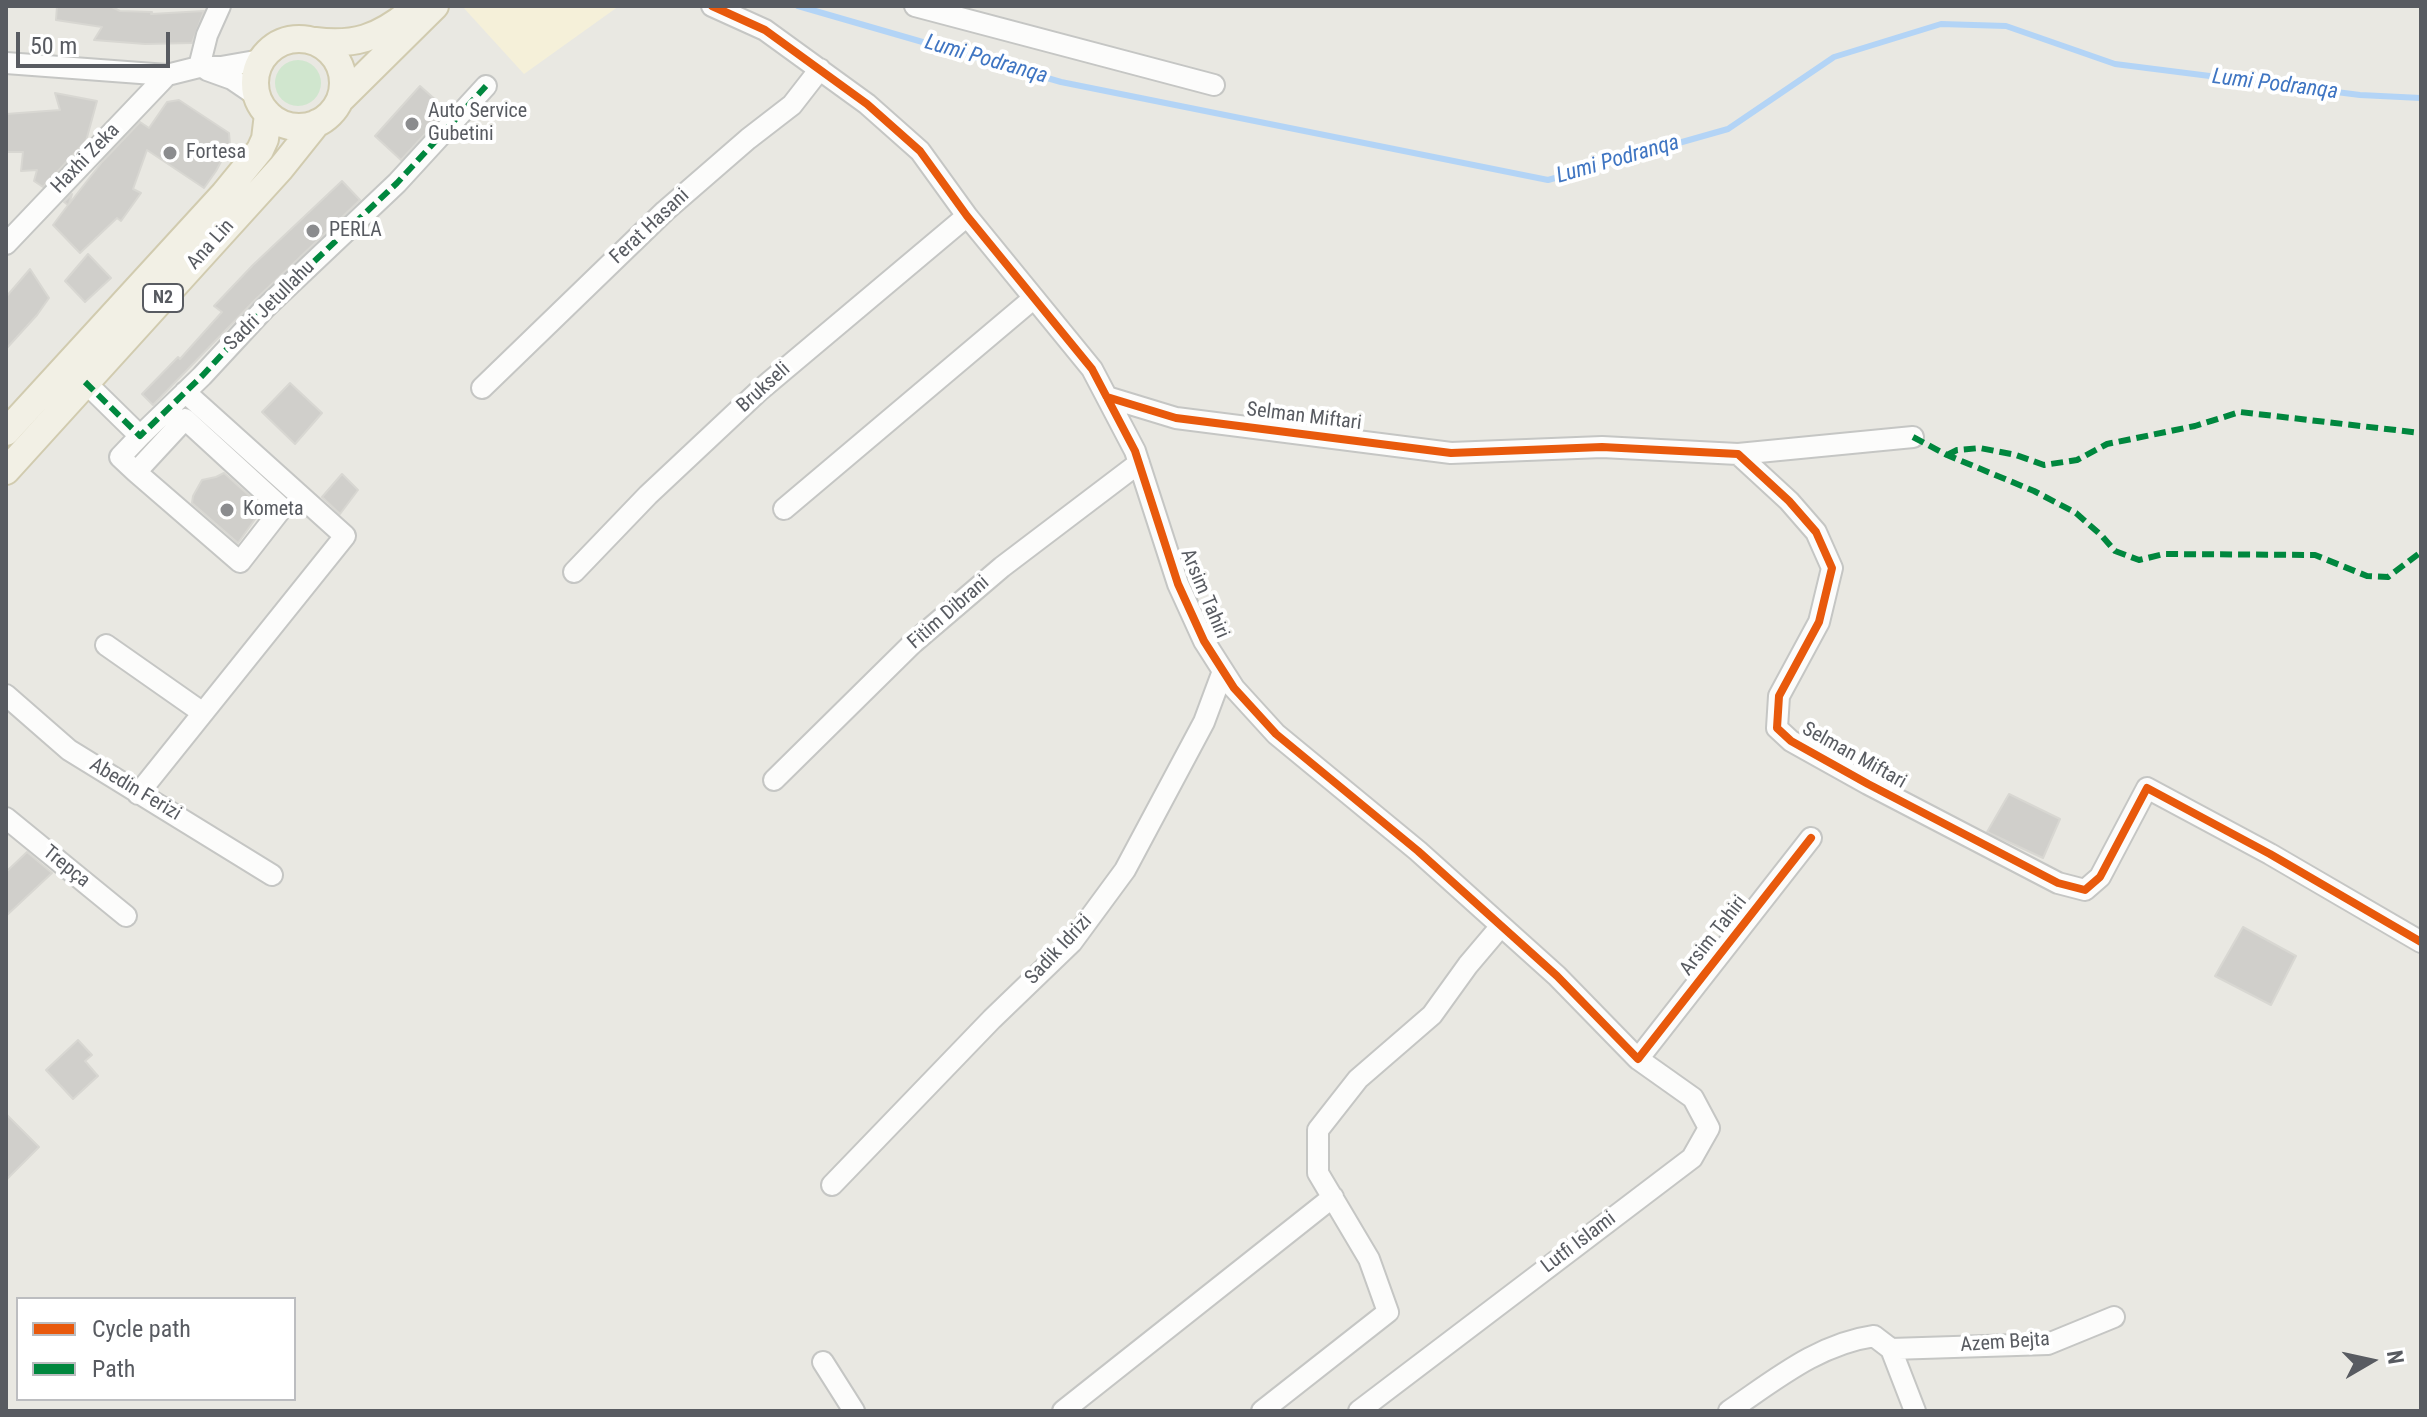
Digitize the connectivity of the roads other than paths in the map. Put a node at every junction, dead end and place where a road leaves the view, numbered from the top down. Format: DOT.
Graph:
graph roads {
  1 [pos="220,6"];
  2 [pos="418,6"];
  3 [pos="435,6"];
  4 [pos="712,6"];
  5 [pos="915,6"];
  6 [pos="315,41"];
  7 [pos="261,60"];
  8 [pos="6,63"];
  9 [pos="199,67"];
  10 [pos="820,69"];
  11 [pos="167,75"];
  12 [pos="1214,85"];
  13 [pos="486,86"];
  14 [pos="341,99"];
  15 [pos="263,105"];
  16 [pos="317,123"];
  17 [pos="967,216"];
  18 [pos="6,244"];
  19 [pos="1034,298"];
  20 [pos="85,382"];
  21 [pos="482,388"];
  22 [pos="185,392"];
  23 [pos="1107,397"];
  24 [pos="6,432"];
  25 [pos="140,436"];
  26 [pos="1913,437"];
  27 [pos="1738,454"];
  28 [pos="1139,463"];
  29 [pos="6,471"];
  30 [pos="136,472"];
  31 [pos="784,509"];
  32 [pos="574,572"];
  33 [pos="106,645"];
  34 [pos="1223,671"];
  35 [pos="6,695"];
  36 [pos="203,713"];
  37 [pos="774,780"];
  38 [pos="138,794"];
  39 [pos="6,818"];
  40 [pos="1811,838"];
  41 [pos="272,875"];
  42 [pos="126,916"];
  43 [pos="1501,926"];
  44 [pos="2421,942"];
  45 [pos="1638,1059"];
  46 [pos="832,1185"];
  47 [pos="1333,1197"];
  48 [pos="2114,1317"];
  49 [pos="1891,1349"];
  50 [pos="823,1362"];
  51 [pos="854,1411"];
  52 [pos="1063,1411"];
  53 [pos="1262,1411"];
  54 [pos="1359,1411"];
  55 [pos="1729,1411"];
  56 [pos="1915,1411"];
  1 -- 9 [label="street"];
  2 -- 6 [label="main road"];
  3 -- 14 [label="main road, N2"];
  4 -- 10 [label="street, Arsim Tahiri"];
  5 -- 12 [label="street"];
  6 -- 7 [label="main road"];
  6 -- 14 [label="main road"];
  7 -- 9 [label="street"];
  7 -- 15 [label="main road, N2"];
  8 -- 11 [label="street"];
  9 -- 11 [label="street"];
  9 -- 15 [label="street"];
  10 -- 17 [label="street, Arsim Tahiri"];
  10 -- 21 [label="street, Ferat Hasani"];
  11 -- 18 [label="street, Haxhi Zeka"];
  13 -- 22 [label="street, Sadri Jetullahu"];
  14 -- 16 [label="main road, N2"];
  15 -- 16 [label="main road"];
  15 -- 24 [label="main road, Ana Lin / N2"];
  16 -- 20 [label="main road, Ana Lin / N2"];
  17 -- 19 [label="street, Arsim Tahiri"];
  17 -- 32 [label="street, Brukseli"];
  19 -- 23 [label="street, Arsim Tahiri"];
  19 -- 31 [label="street"];
  20 -- 25 [label="street"];
  20 -- 29 [label="main road, Ana Lin / N2"];
  22 -- 25 [label="street, Sadri Jetullahu"];
  22 -- 36 [label="street"];
  23 -- 27 [label="street, Selman Miftari"];
  23 -- 28 [label="street, Arsim Tahiri"];
  25 -- 30 [label="street"];
  26 -- 27 [label="street, Selman Miftari"];
  27 -- 44 [label="street, Selman Miftari"];
  28 -- 34 [label="street, Arsim Tahiri"];
  28 -- 37 [label="street, Fitim Dibrani"];
  30 -- 30 [label="street"];
  33 -- 36 [label="street"];
  34 -- 43 [label="street, Arsim Tahiri"];
  34 -- 46 [label="street, Sadik Idrizi"];
  35 -- 38 [label="street, Abedin Ferizi"];
  36 -- 38 [label="street"];
  38 -- 41 [label="street, Abedin Ferizi"];
  39 -- 42 [label="street, Trepça"];
  40 -- 45 [label="street, Arsim Tahiri"];
  43 -- 45 [label="street, Arsim Tahiri"];
  43 -- 47 [label="street"];
  45 -- 54 [label="street, Lutfi Islami"];
  47 -- 52 [label="street"];
  47 -- 53 [label="street"];
  48 -- 49 [label="street, Azem Bejta"];
  49 -- 55 [label="street, Azem Bejta"];
  49 -- 56 [label="street"];
  50 -- 51 [label="street"];
}
